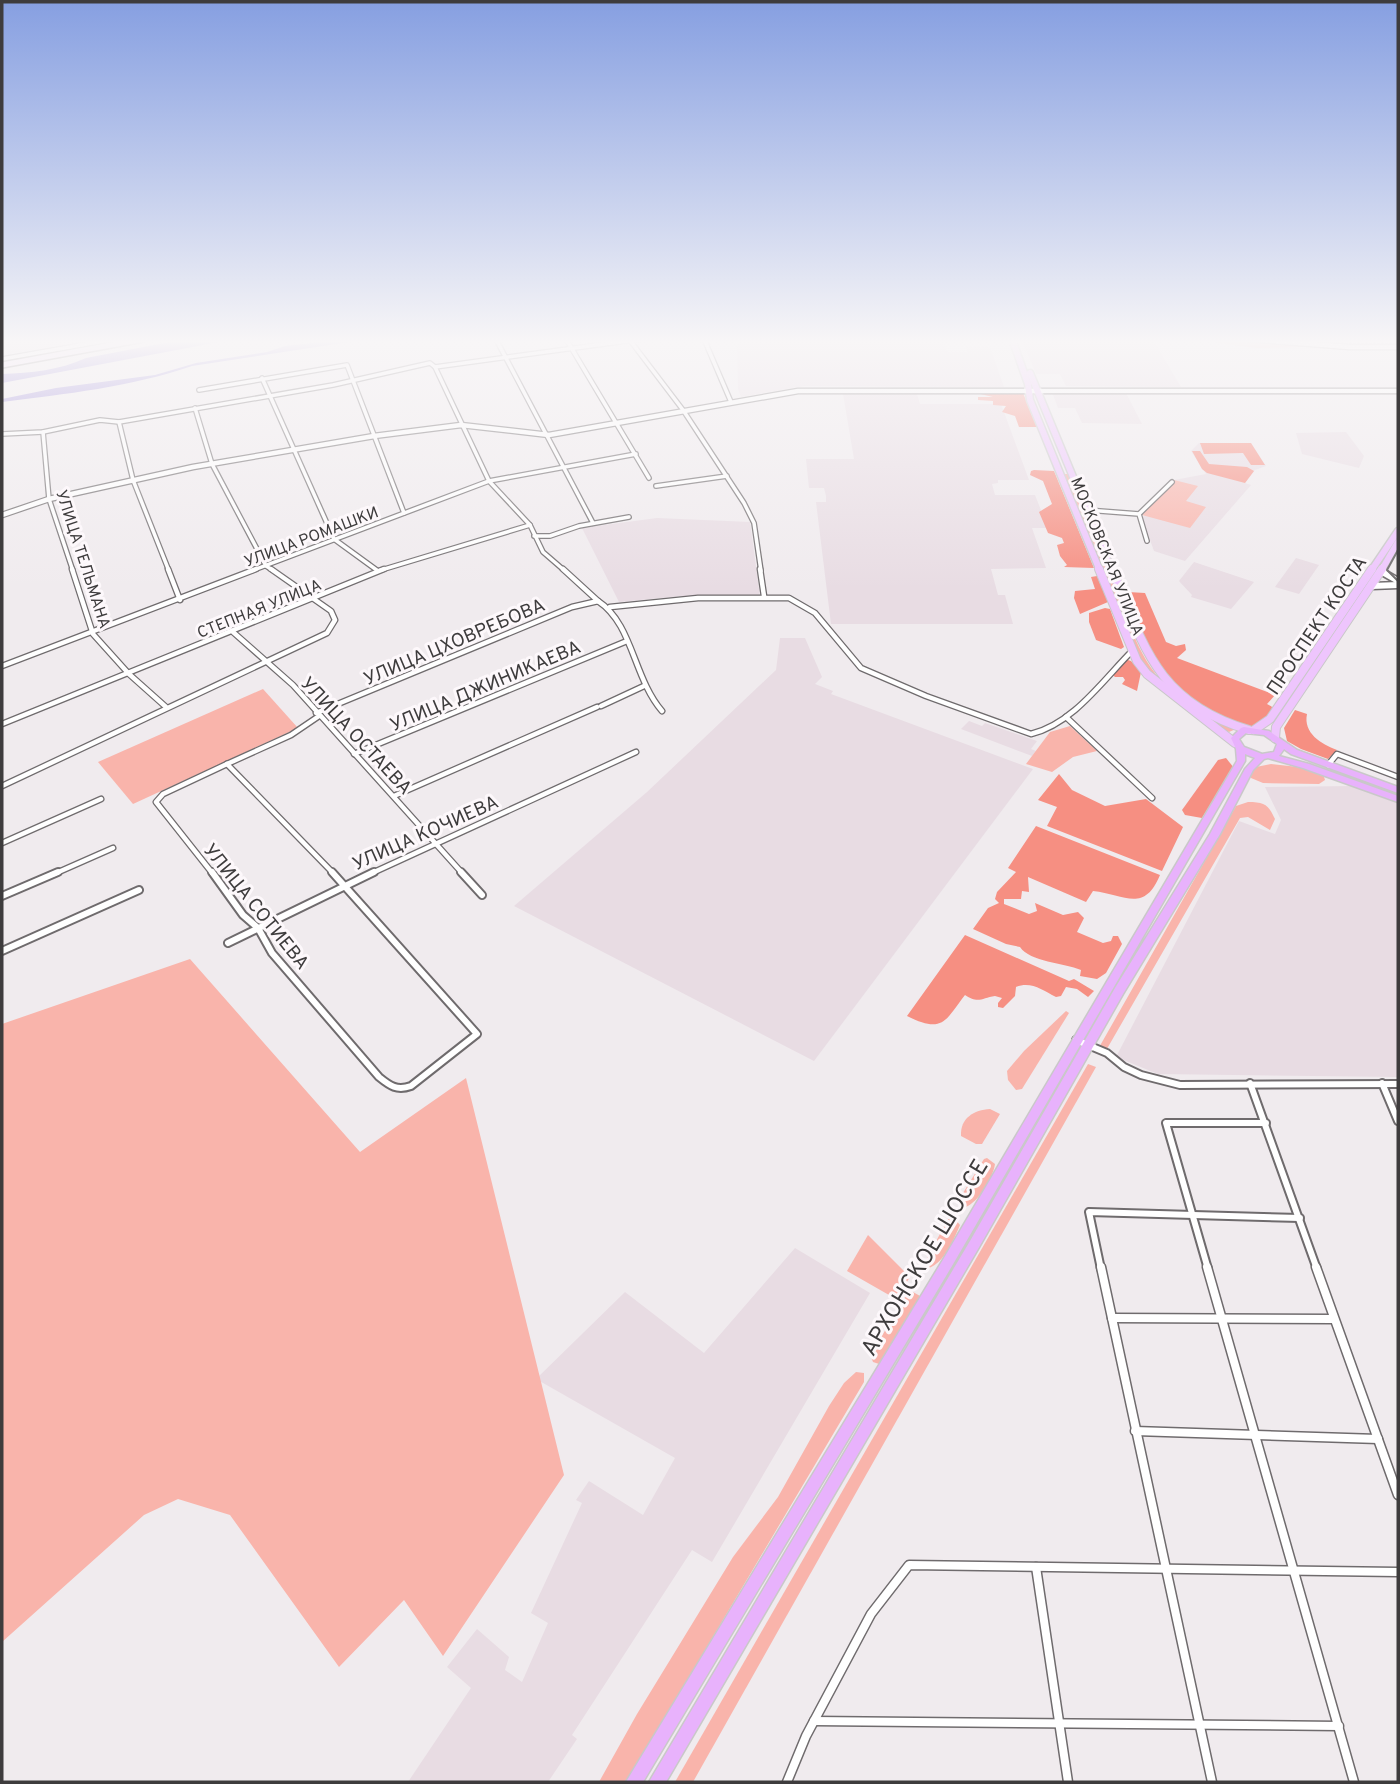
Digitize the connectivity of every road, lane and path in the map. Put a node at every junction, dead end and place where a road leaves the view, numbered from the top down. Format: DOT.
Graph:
graph roads {
  1 [pos="89,422"];
  2 [pos="119,422"];
  3 [pos="199,422"];
  4 [pos="282,422"];
  5 [pos="369,422"];
  6 [pos="460,422"];
  7 [pos="542,422"];
  8 [pos="625,422"];
  9 [pos="691,422"];
  10 [pos="1041,422"];
  11 [pos="1051,422"];
  12 [pos="617,424"];
  13 [pos="461,425"];
  14 [pos="43,432"];
  15 [pos="2,434"];
  16 [pos="549,435"];
  17 [pos="374,436"];
  18 [pos="296,449"];
  19 [pos="636,454"];
  20 [pos="212,464"];
  21 [pos="565,465"];
  22 [pos="727,476"];
  23 [pos="649,478"];
  24 [pos="133,480"];
  25 [pos="489,481"];
  26 [pos="1172,481"];
  27 [pos="656,486"];
  28 [pos="49,499"];
  29 [pos="1087,510"];
  30 [pos="404,513"];
  31 [pos="1139,514"];
  32 [pos="2,515"];
  33 [pos="629,517"];
  34 [pos="593,523"];
  35 [pos="530,525"];
  36 [pos="1398,531"];
  37 [pos="534,536"];
  38 [pos="334,539"];
  39 [pos="1147,541"];
  40 [pos="1398,542"];
  41 [pos="1383,565"];
  42 [pos="266,566"];
  43 [pos="379,571"];
  44 [pos="1398,583"];
  45 [pos="1372,586"];
  46 [pos="764,596"];
  47 [pos="313,599"];
  48 [pos="180,600"];
  49 [pos="598,601"];
  50 [pos="610,607"];
  51 [pos="233,632"];
  52 [pos="327,633"];
  53 [pos="93,634"];
  54 [pos="627,641"];
  55 [pos="1132,651"];
  56 [pos="267,661"];
  57 [pos="2,666"];
  58 [pos="129,674"];
  59 [pos="644,686"];
  60 [pos="166,707"];
  61 [pos="599,707"];
  62 [pos="662,711"];
  63 [pos="318,715"];
  64 [pos="1066,717"];
  65 [pos="2,724"];
  66 [pos="1252,730"];
  67 [pos="1278,741"];
  68 [pos="1238,746"];
  69 [pos="636,752"];
  70 [pos="354,754"];
  71 [pos="1266,757"];
  72 [pos="228,764"];
  73 [pos="1328,765"];
  74 [pos="1398,777"];
  75 [pos="2,786"];
  76 [pos="1398,790"];
  77 [pos="394,796"];
  78 [pos="1153,798"];
  79 [pos="101,799"];
  80 [pos="1398,799"];
  81 [pos="2,843"];
  82 [pos="437,844"];
  83 [pos="113,848"];
  84 [pos="345,886"];
  85 [pos="139,890"];
  86 [pos="2,895"];
  87 [pos="482,895"];
  88 [pos="258,928"];
  89 [pos="228,943"];
  90 [pos="2,951"];
  91 [pos="1082,1043"];
  92 [pos="1250,1083"];
  93 [pos="1382,1083"];
  94 [pos="1398,1084"];
  95 [pos="1398,1121"];
  96 [pos="1266,1124"];
  97 [pos="1191,1213"];
  98 [pos="1300,1218"];
  99 [pos="1112,1318"];
  100 [pos="1222,1318"];
  101 [pos="1334,1319"];
  102 [pos="1135,1431"];
  103 [pos="1255,1436"];
  104 [pos="1378,1439"];
  105 [pos="1398,1495"];
  106 [pos="1036,1567"];
  107 [pos="1165,1568"];
  108 [pos="1293,1570"];
  109 [pos="1398,1572"];
  110 [pos="814,1721"];
  111 [pos="1059,1723"];
  112 [pos="1201,1726"];
  113 [pos="1339,1726"];
  114 [pos="635,1782"];
  115 [pos="657,1782"];
  116 [pos="787,1782"];
  117 [pos="1068,1782"];
  118 [pos="1212,1782"];
  119 [pos="1354,1782"];
  1 -- 14 [label="street"];
  2 -- 24 [label="street"];
  3 -- 20 [label="street"];
  4 -- 18 [label="street"];
  5 -- 17 [label="street"];
  6 -- 13 [label="street"];
  7 -- 16 [label="street"];
  8 -- 12 [label="street"];
  9 -- 22 [label="street"];
  10 -- 55 [label="main road, МОСКОВСКАЯ УЛИЦА"];
  11 -- 29 [label="main road, МОСКОВСКАЯ УЛИЦА"];
  12 -- 16 [label="street"];
  12 -- 19 [label="street"];
  13 -- 16 [label="street"];
  13 -- 17 [label="street"];
  13 -- 25 [label="street"];
  14 -- 15 [label="street"];
  14 -- 28 [label="street, УЛИЦА ТЕЛЬМАНА"];
  16 -- 21 [label="street"];
  17 -- 18 [label="street"];
  17 -- 30 [label="street"];
  18 -- 20 [label="street"];
  18 -- 38 [label="street"];
  19 -- 21 [label="street, УЛИЦА РОМАШКИ"];
  19 -- 23 [label="street"];
  20 -- 24 [label="street"];
  20 -- 42 [label="street"];
  21 -- 25 [label="street, УЛИЦА РОМАШКИ"];
  21 -- 34 [label="street"];
  22 -- 27 [label="street"];
  22 -- 46 [label="street"];
  24 -- 28 [label="street"];
  24 -- 48 [label="street"];
  25 -- 30 [label="street, УЛИЦА РОМАШКИ"];
  25 -- 35 [label="street"];
  26 -- 31 [label="street"];
  28 -- 32 [label="street"];
  28 -- 53 [label="street, УЛИЦА ТЕЛЬМАНА"];
  29 -- 31 [label="street"];
  29 -- 66 [label="main road, МОСКОВСКАЯ УЛИЦА"];
  30 -- 38 [label="street, УЛИЦА РОМАШКИ"];
  31 -- 39 [label="street"];
  33 -- 34 [label="street"];
  34 -- 37 [label="street"];
  35 -- 37 [label="street"];
  35 -- 43 [label="street, СТЕПНАЯ УЛИЦА"];
  36 -- 66 [label="main road, ПРОСПЕКТ КОСТА"];
  37 -- 49 [label="street"];
  38 -- 42 [label="street, УЛИЦА РОМАШКИ"];
  38 -- 43 [label="street"];
  40 -- 41 [label="main road, ПРОСПЕКТ КОСТА"];
  41 -- 44 [label="street"];
  41 -- 45 [label="main road, ПРОСПЕКТ КОСТА"];
  42 -- 47 [label="street"];
  42 -- 48 [label="street, УЛИЦА РОМАШКИ"];
  43 -- 47 [label="street, СТЕПНАЯ УЛИЦА"];
  44 -- 45 [label="street"];
  45 -- 67 [label="main road, ПРОСПЕКТ КОСТА"];
  46 -- 50 [label="street"];
  46 -- 64 [label="street"];
  47 -- 51 [label="street, СТЕПНАЯ УЛИЦА"];
  47 -- 52 [label="street"];
  48 -- 53 [label="street, УЛИЦА РОМАШКИ"];
  49 -- 50 [label="street"];
  49 -- 63 [label="street, УЛИЦА ЦХОВРЕБОВА"];
  50 -- 54 [label="street"];
  51 -- 56 [label="street, УЛИЦА ОСТАЕВА"];
  51 -- 58 [label="street, СТЕПНАЯ УЛИЦА"];
  52 -- 56 [label="street"];
  53 -- 57 [label="street, УЛИЦА РОМАШКИ"];
  53 -- 58 [label="street, УЛИЦА ТЕЛЬМАНА"];
  54 -- 59 [label="street"];
  54 -- 70 [label="street, УЛИЦА ДЖИНИКАЕВА"];
  55 -- 64 [label="street"];
  55 -- 68 [label="main road, МОСКОВСКАЯ УЛИЦА"];
  56 -- 60 [label="street"];
  56 -- 63 [label="street, УЛИЦА ОСТАЕВА"];
  58 -- 60 [label="street, УЛИЦА ТЕЛЬМАНА"];
  58 -- 65 [label="street, СТЕПНАЯ УЛИЦА"];
  59 -- 61 [label="street"];
  59 -- 62 [label="street"];
  60 -- 75 [label="street"];
  61 -- 77 [label="street"];
  63 -- 70 [label="street, УЛИЦА ОСТАЕВА"];
  63 -- 72 [label="street, УЛИЦА СОТИЕВА"];
  64 -- 78 [label="street"];
  66 -- 67 [label="highway"];
  66 -- 68 [label="highway"];
  67 -- 71 [label="highway, АРХОНСКОЕ ШОССЕ"];
  67 -- 73 [label="highway"];
  68 -- 71 [label="highway"];
  68 -- 91 [label="highway, АРХОНСКОЕ ШОССЕ"];
  69 -- 82 [label="street, УЛИЦА КОЧИЕВА"];
  70 -- 77 [label="street, УЛИЦА ОСТАЕВА"];
  71 -- 80 [label="highway"];
  71 -- 91 [label="highway, АРХОНСКОЕ ШОССЕ"];
  72 -- 84 [label="street"];
  72 -- 88 [label="street, УЛИЦА СОТИЕВА"];
  73 -- 74 [label="street"];
  73 -- 76 [label="highway"];
  77 -- 82 [label="street, УЛИЦА ОСТАЕВА"];
  79 -- 81 [label="street"];
  82 -- 84 [label="street, УЛИЦА КОЧИЕВА"];
  82 -- 87 [label="street, УЛИЦА ОСТАЕВА"];
  83 -- 86 [label="street"];
  84 -- 88 [label="street, УЛИЦА КОЧИЕВА"];
  84 -- 88 [label="street, УЛИЦА СОТИЕВА"];
  85 -- 90 [label="street"];
  88 -- 89 [label="street, УЛИЦА КОЧИЕВА"];
  91 -- 92 [label="street"];
  91 -- 114 [label="highway, АРХОНСКОЕ ШОССЕ"];
  91 -- 115 [label="highway, АРХОНСКОЕ ШОССЕ"];
  92 -- 93 [label="street"];
  92 -- 96 [label="street"];
  93 -- 94 [label="street"];
  93 -- 95 [label="street"];
  96 -- 97 [label="street"];
  96 -- 98 [label="street"];
  97 -- 98 [label="street"];
  97 -- 99 [label="street"];
  97 -- 100 [label="street"];
  98 -- 101 [label="street"];
  99 -- 100 [label="street"];
  99 -- 102 [label="street"];
  100 -- 101 [label="street"];
  100 -- 103 [label="street"];
  101 -- 104 [label="street"];
  102 -- 103 [label="street"];
  102 -- 107 [label="street"];
  103 -- 104 [label="street"];
  103 -- 108 [label="street"];
  104 -- 105 [label="street"];
  106 -- 107 [label="street"];
  106 -- 110 [label="street"];
  106 -- 111 [label="street"];
  107 -- 108 [label="street"];
  107 -- 112 [label="street"];
  108 -- 109 [label="street"];
  108 -- 113 [label="street"];
  110 -- 111 [label="street"];
  110 -- 116 [label="street"];
  111 -- 112 [label="street"];
  111 -- 117 [label="street"];
  112 -- 113 [label="street"];
  112 -- 118 [label="street"];
  113 -- 119 [label="street"];
}
